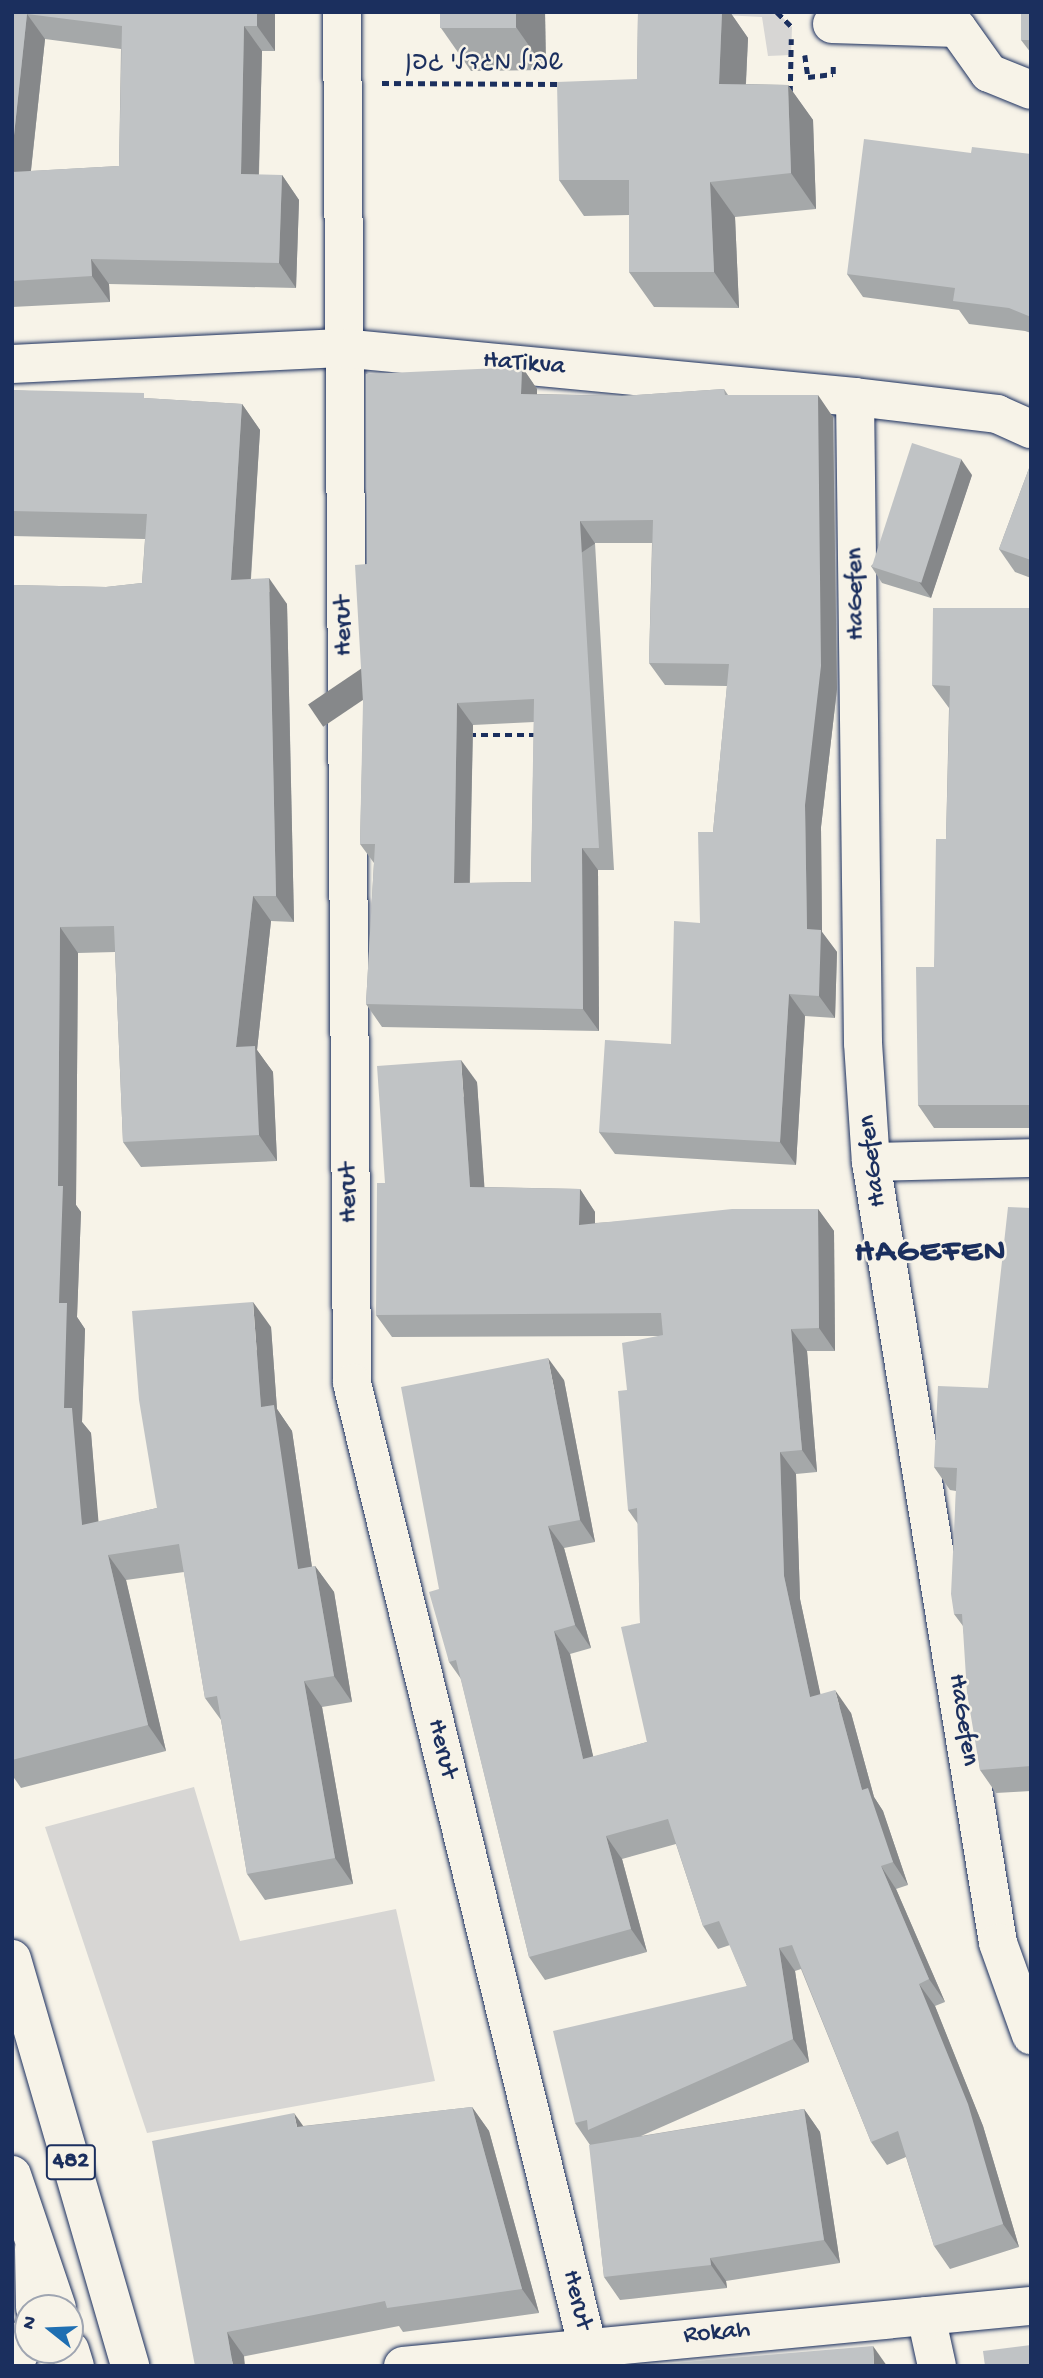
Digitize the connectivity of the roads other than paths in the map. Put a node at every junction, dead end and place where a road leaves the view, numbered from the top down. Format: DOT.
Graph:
graph roads {
  1 [pos="342,12"];
  2 [pos="832,24"];
  3 [pos="1031,90"];
  4 [pos="341,348"];
  5 [pos="12,364"];
  6 [pos="855,397"];
  7 [pos="1031,429"];
  8 [pos="1031,1158"];
  9 [pos="871,1161"];
  10 [pos="12,1959"];
  11 [pos="1031,2035"];
  12 [pos="12,2175"];
  13 [pos="33,2230"];
  14 [pos="34,2294"];
  15 [pos="53,2294"];
  16 [pos="1031,2306"];
  17 [pos="926,2316"];
  18 [pos="587,2345"];
  19 [pos="130,2366"];
  20 [pos="403,2366"];
  21 [pos="937,2366"];
  1 -- 4 [label="street, Herut"];
  2 -- 3 [label="street"];
  4 -- 5 [label="street, HaTikva"];
  4 -- 6 [label="street, HaTikva"];
  4 -- 18 [label="street, Herut"];
  6 -- 7 [label="street, HaTikva"];
  6 -- 9 [label="street, HaGefen"];
  8 -- 9 [label="street"];
  9 -- 11 [label="street, HaGefen"];
  10 -- 19 [label="street, 482"];
  12 -- 13 [label="street, 482"];
  13 -- 14 [label="street"];
  13 -- 15 [label="street, 482"];
  16 -- 17 [label="street, Rokah"];
  17 -- 18 [label="street, Rokah"];
  17 -- 21 [label="street"];
  18 -- 20 [label="street, Rokah"];
}
